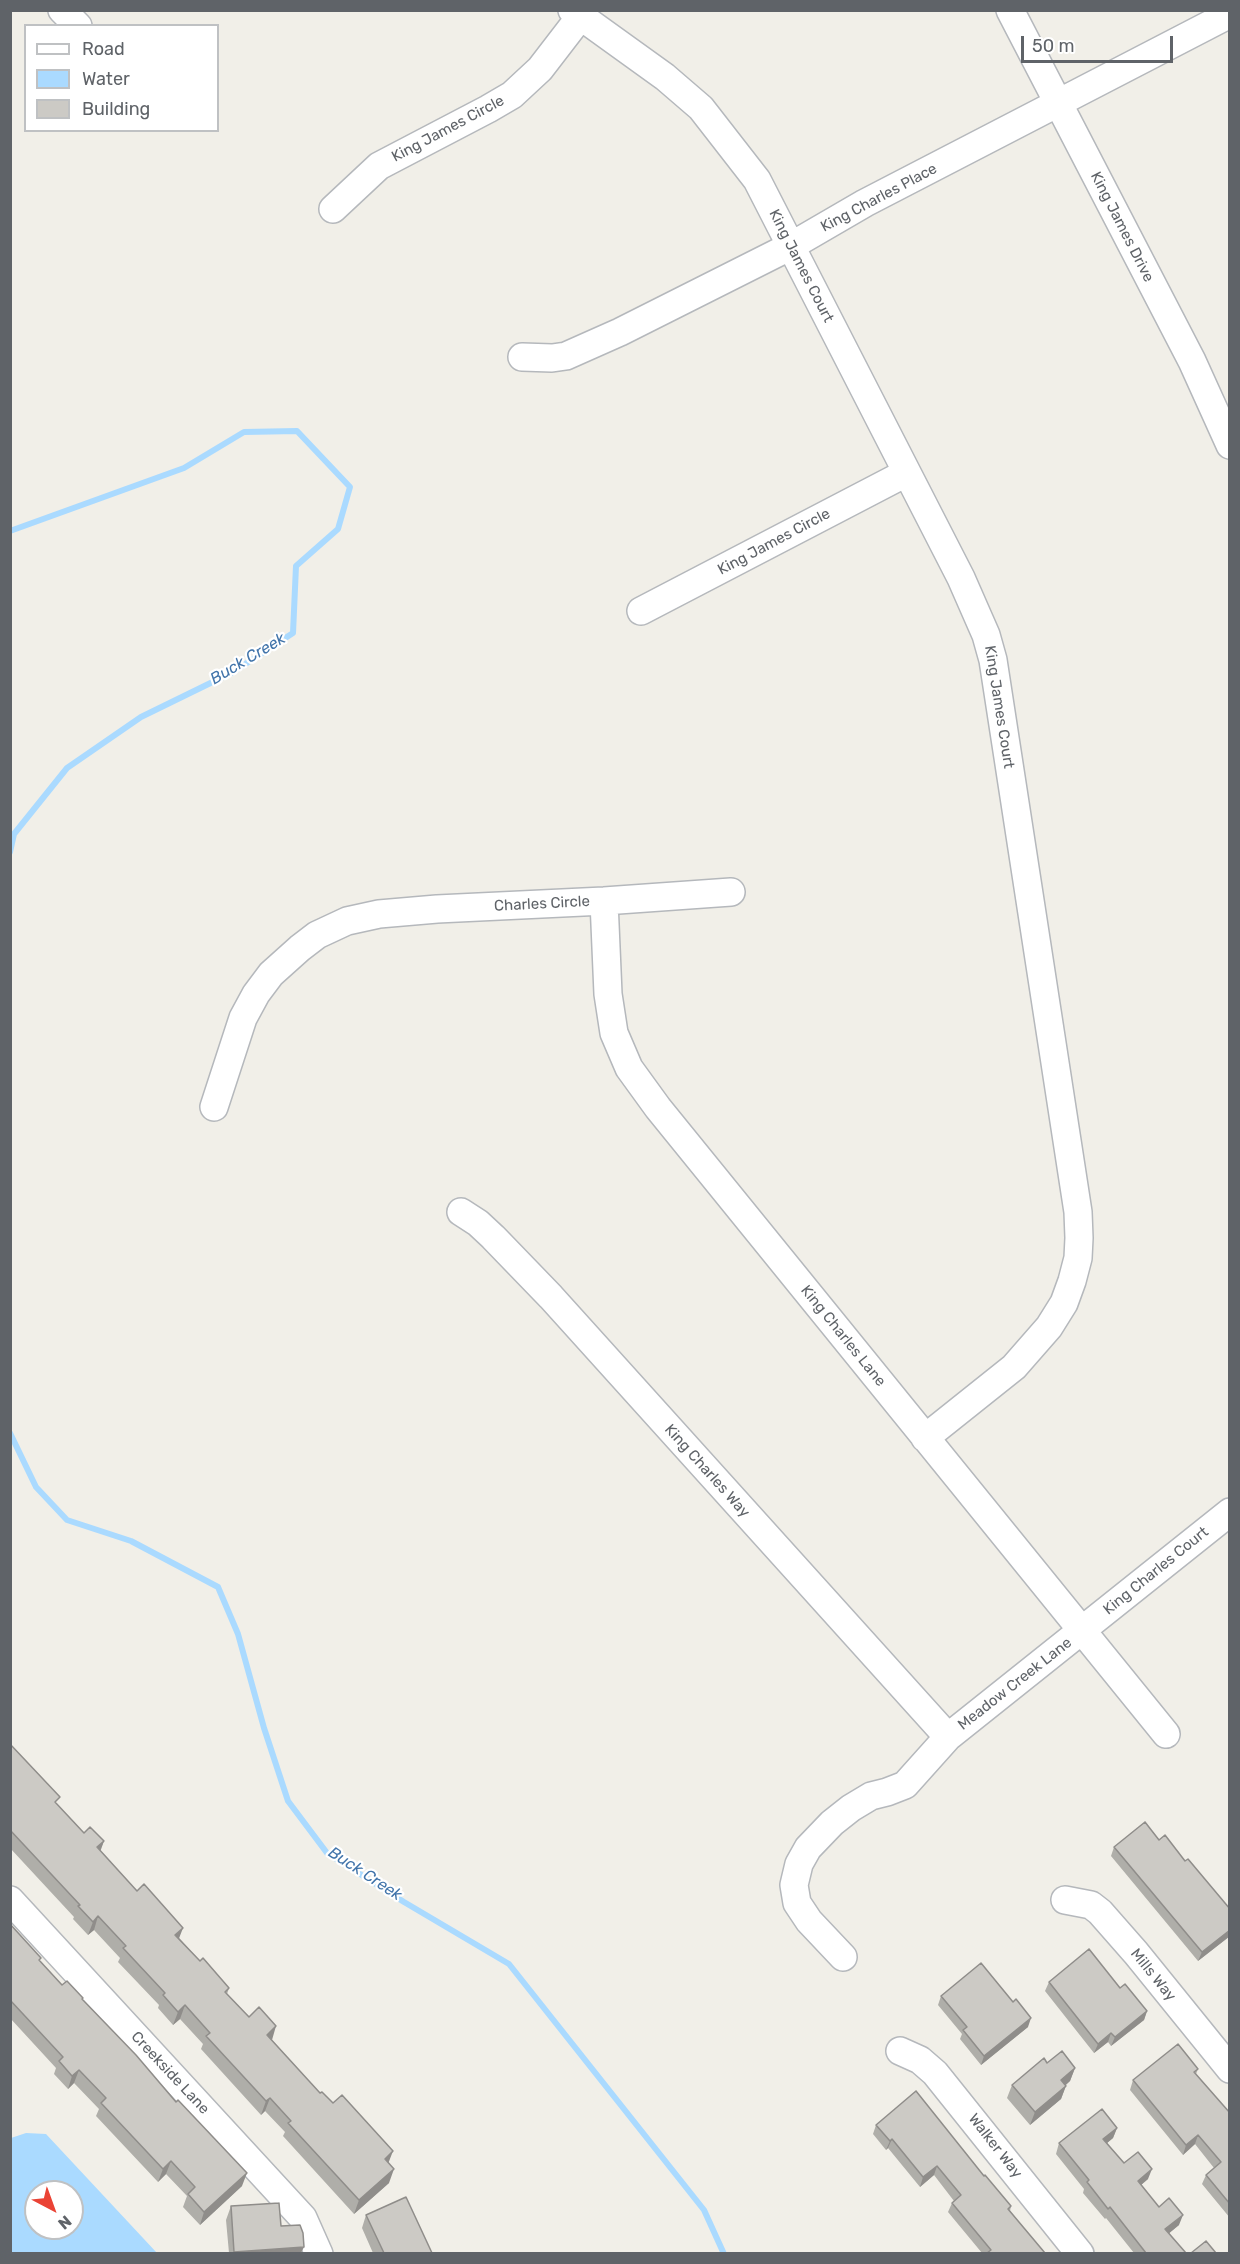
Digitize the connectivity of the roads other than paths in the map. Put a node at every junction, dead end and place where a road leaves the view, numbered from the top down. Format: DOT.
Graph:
graph roads {
  1 [pos="62,10"];
  2 [pos="1010,10"];
  3 [pos="576,14"];
  4 [pos="1230,14"];
  5 [pos="76,24"];
  6 [pos="1059,104"];
  7 [pos="333,209"];
  8 [pos="791,246"];
  9 [pos="522,357"];
  10 [pos="1230,445"];
  11 [pos="906,473"];
  12 [pos="641,611"];
  13 [pos="731,892"];
  14 [pos="604,901"];
  15 [pos="214,1107"];
  16 [pos="461,1212"];
  17 [pos="925,1438"];
  18 [pos="1230,1512"];
  19 [pos="1083,1630"];
  20 [pos="1166,1734"];
  21 [pos="948,1737"];
  22 [pos="10,1900"];
  23 [pos="1065,1900"];
  24 [pos="843,1958"];
  25 [pos="900,2050"];
  26 [pos="1230,2069"];
  27 [pos="319,2253"];
  28 [pos="1080,2253"];
  1 -- 5 [label="street"];
  2 -- 6 [label="street, King James Drive"];
  3 -- 7 [label="street, King James Circle"];
  3 -- 8 [label="street, King James Court"];
  4 -- 6 [label="street, King Charles Place"];
  6 -- 8 [label="street, King Charles Place"];
  6 -- 10 [label="street, King James Drive"];
  8 -- 9 [label="street, King Charles Place"];
  8 -- 11 [label="street, King James Court"];
  11 -- 12 [label="street, King James Circle"];
  11 -- 17 [label="street, King James Court"];
  13 -- 14 [label="street, Charles Circle"];
  14 -- 15 [label="street, Charles Circle"];
  14 -- 17 [label="street, King Charles Lane"];
  16 -- 21 [label="street, King Charles Way"];
  17 -- 19 [label="street, King Charles Lane"];
  18 -- 19 [label="street, King Charles Court"];
  19 -- 20 [label="street, King Charles Lane"];
  19 -- 21 [label="street, Meadow Creek Lane"];
  21 -- 24 [label="street, Meadow Creek Lane"];
  22 -- 27 [label="street, Creekside Lane"];
  23 -- 26 [label="street, Mills Way"];
  25 -- 28 [label="street, Walker Way"];
}
